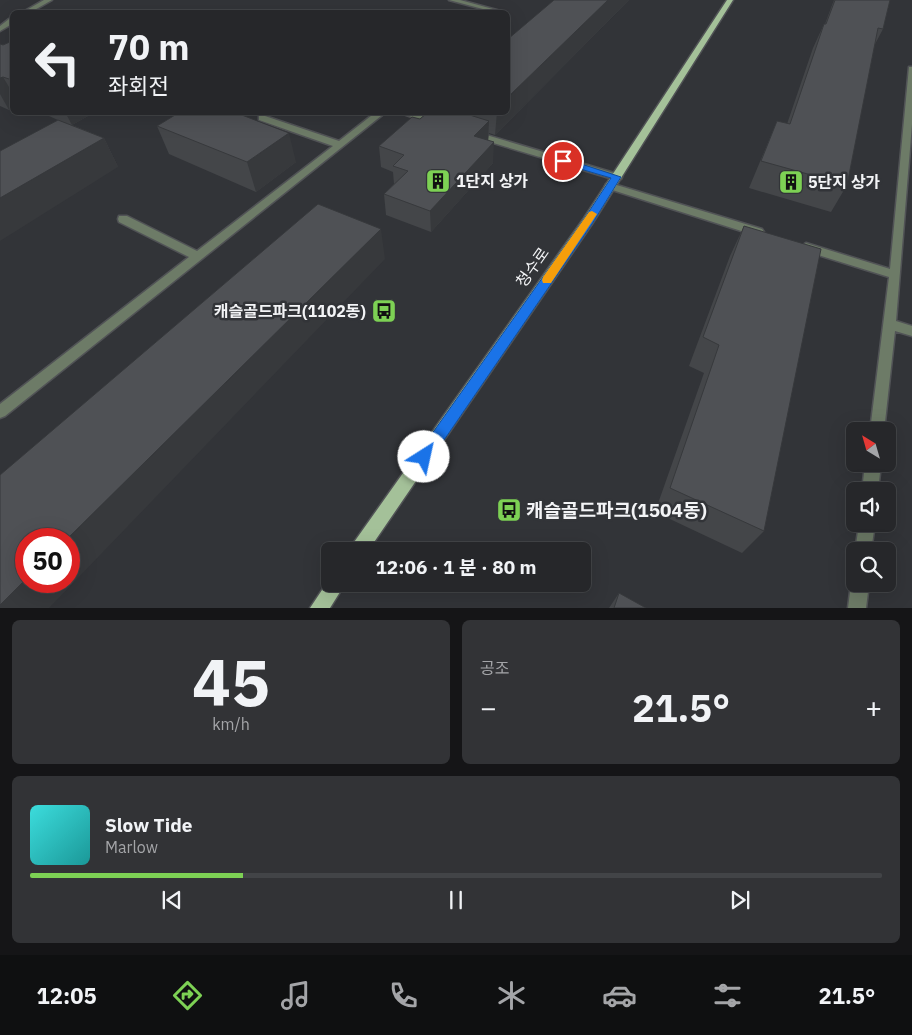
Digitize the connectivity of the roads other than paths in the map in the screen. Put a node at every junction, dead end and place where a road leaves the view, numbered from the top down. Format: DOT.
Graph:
graph roads {
  1 [pos="48,0"];
  2 [pos="452,0"];
  3 [pos="730,0"];
  4 [pos="30,10"];
  5 [pos="492,10"];
  6 [pos="912,68"];
  7 [pos="910,106"];
  8 [pos="378,115"];
  9 [pos="412,115"];
  10 [pos="262,118"];
  11 [pos="448,126"];
  12 [pos="467,132"];
  13 [pos="340,146"];
  14 [pos="614,182"];
  15 [pos="901,197"];
  16 [pos="912,200"];
  17 [pos="123,219"];
  18 [pos="771,236"];
  19 [pos="790,242"];
  20 [pos="198,257"];
  21 [pos="895,275"];
  22 [pos="890,324"];
  23 [pos="912,331"];
  24 [pos="0,412"];
  25 [pos="878,422"];
  26 [pos="364,542"];
  27 [pos="330,592"];
  28 [pos="859,592"];
  29 [pos="319,608"];
  30 [pos="857,608"];
  1 -- 4 [label="street"];
  2 -- 5 [label="street"];
  3 -- 14 [label="main road, 청수로"];
  6 -- 7 [label="street"];
  7 -- 15 [label="street"];
  8 -- 13 [label="street"];
  9 -- 11 [label="street"];
  10 -- 13 [label="street"];
  12 -- 14 [label="street"];
  13 -- 20 [label="street"];
  14 -- 18 [label="street"];
  14 -- 26 [label="main road, 청수로"];
  15 -- 16 [label="street"];
  15 -- 21 [label="street"];
  17 -- 20 [label="street"];
  19 -- 21 [label="street"];
  20 -- 24 [label="street"];
  21 -- 22 [label="street"];
  22 -- 23 [label="street"];
  22 -- 25 [label="street"];
  27 -- 29 [label="main road"];
  28 -- 30 [label="street"];
}
